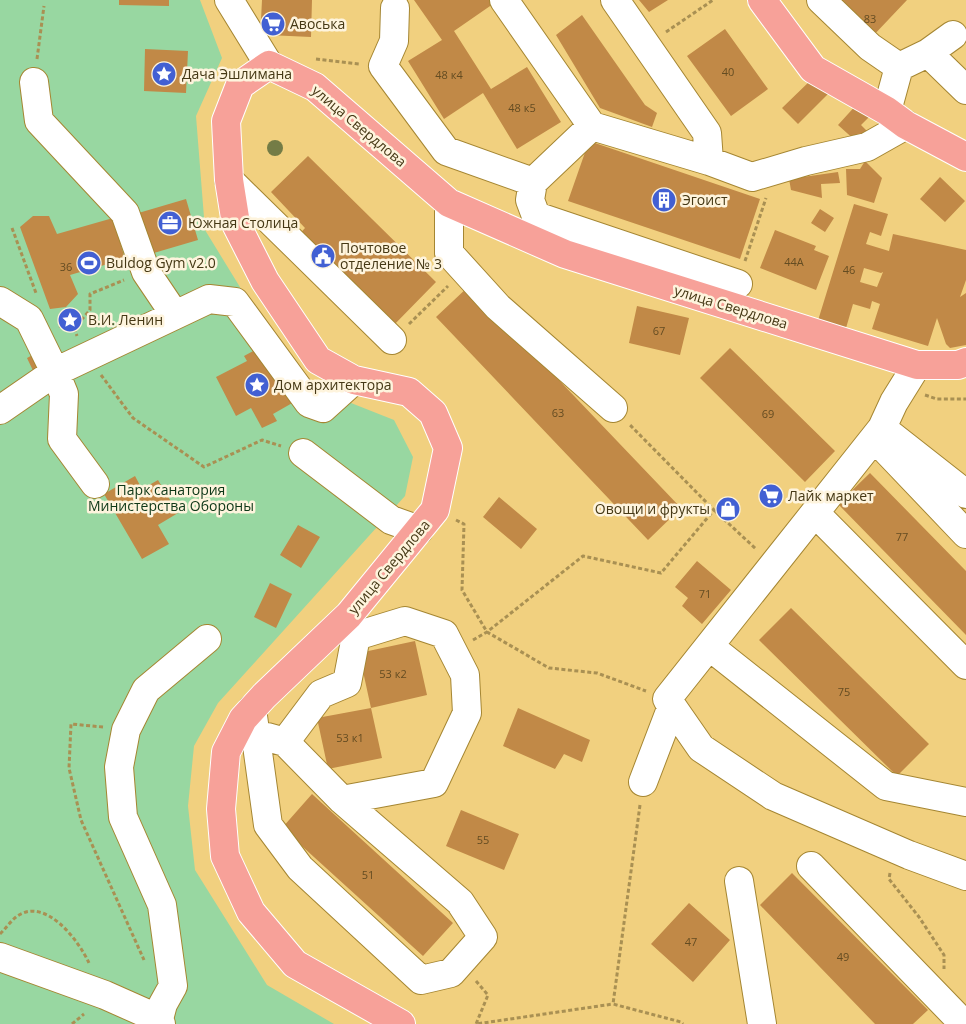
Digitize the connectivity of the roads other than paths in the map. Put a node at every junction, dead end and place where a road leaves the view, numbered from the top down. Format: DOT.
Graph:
graph roads {
  1 [pos="229,0"];
  2 [pos="504,0"];
  3 [pos="615,0"];
  4 [pos="762,0"];
  5 [pos="821,0"];
  6 [pos="395,8"];
  7 [pos="952,35"];
  8 [pos="928,53"];
  9 [pos="269,66"];
  10 [pos="899,67"];
  11 [pos="34,82"];
  12 [pos="966,90"];
  13 [pos="897,118"];
  14 [pos="592,126"];
  15 [pos="966,157"];
  16 [pos="709,161"];
  17 [pos="229,180"];
  18 [pos="533,182"];
  19 [pos="449,203"];
  20 [pos="738,284"];
  21 [pos="0,301"];
  22 [pos="175,315"];
  23 [pos="392,340"];
  24 [pos="966,362"];
  25 [pos="55,372"];
  26 [pos="910,376"];
  27 [pos="354,380"];
  28 [pos="613,408"];
  29 [pos="0,410"];
  30 [pos="882,428"];
  31 [pos="303,453"];
  32 [pos="95,484"];
  33 [pos="966,494"];
  34 [pos="815,513"];
  35 [pos="419,530"];
  36 [pos="966,534"];
  37 [pos="207,639"];
  38 [pos="709,646"];
  39 [pos="966,665"];
  40 [pos="670,702"];
  41 [pos="254,722"];
  42 [pos="285,742"];
  43 [pos="643,782"];
  44 [pos="342,800"];
  45 [pos="966,802"];
  46 [pos="811,866"];
  47 [pos="966,876"];
  48 [pos="739,881"];
  49 [pos="0,957"];
  50 [pos="160,1022"];
  51 [pos="401,1024"];
  52 [pos="762,1024"];
  53 [pos="962,1024"];
  1 -- 9 [label="street"];
  2 -- 14 [label="street"];
  3 -- 16 [label="street"];
  4 -- 13 [label="main road"];
  5 -- 10 [label="street"];
  6 -- 18 [label="street"];
  7 -- 8 [label="street"];
  8 -- 10 [label="street"];
  8 -- 12 [label="street"];
  9 -- 17 [label="main road, улица Свердлова"];
  9 -- 19 [label="main road, улица Свердлова"];
  10 -- 13 [label="street"];
  11 -- 22 [label="street"];
  13 -- 15 [label="main road"];
  13 -- 16 [label="street"];
  14 -- 16 [label="street"];
  14 -- 18 [label="street"];
  17 -- 23 [label="street"];
  17 -- 27 [label="main road, улица Свердлова"];
  18 -- 20 [label="street"];
  19 -- 26 [label="main road, улица Свердлова"];
  19 -- 28 [label="street"];
  21 -- 25 [label="street"];
  22 -- 25 [label="street"];
  22 -- 27 [label="street"];
  24 -- 26 [label="main road, улица Свердлова"];
  25 -- 29 [label="street"];
  25 -- 32 [label="street"];
  26 -- 30 [label="street"];
  27 -- 35 [label="main road, улица Свердлова"];
  30 -- 33 [label="street"];
  30 -- 34 [label="street"];
  30 -- 36 [label="street"];
  31 -- 35 [label="street"];
  34 -- 38 [label="street"];
  34 -- 39 [label="street"];
  35 -- 41 [label="main road, улица Свердлова"];
  37 -- 50 [label="street"];
  38 -- 40 [label="street"];
  38 -- 45 [label="street"];
  40 -- 43 [label="street"];
  40 -- 47 [label="street"];
  41 -- 42 [label="street"];
  41 -- 44 [label="street"];
  41 -- 51 [label="main road, улица Свердлова"];
  42 -- 44 [label="street"];
  42 -- 44 [label="street"];
  46 -- 53 [label="street"];
  48 -- 52 [label="street"];
  49 -- 50 [label="street"];
}
